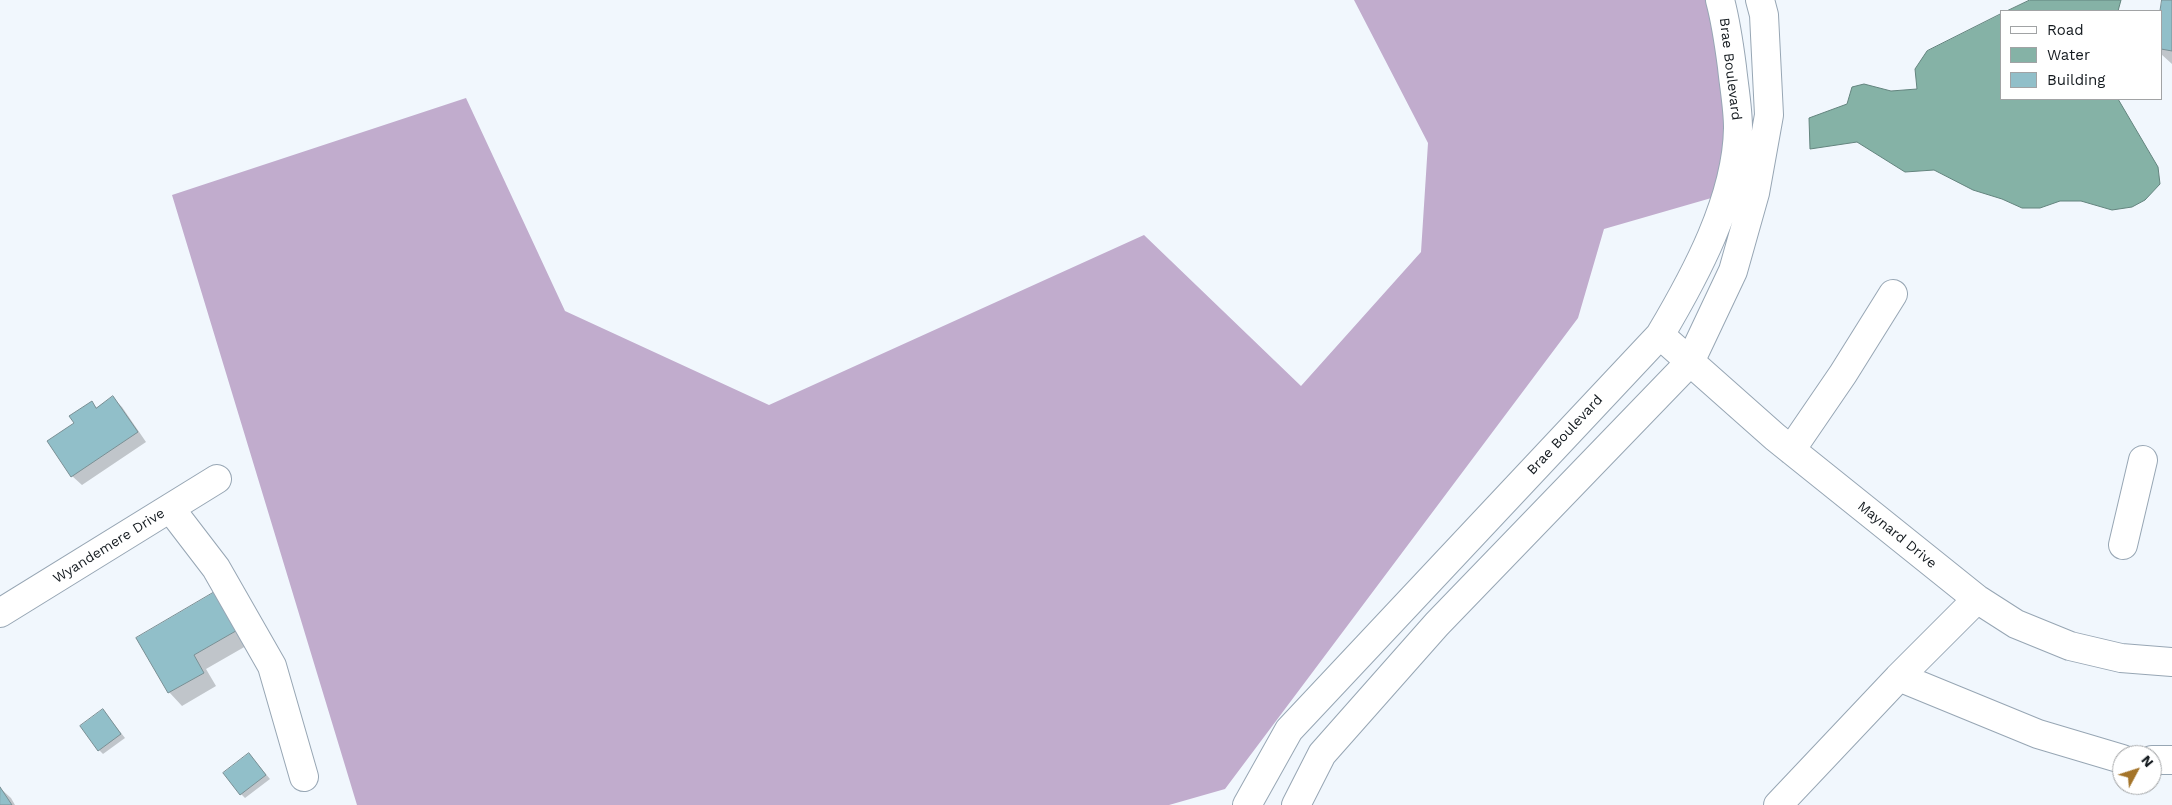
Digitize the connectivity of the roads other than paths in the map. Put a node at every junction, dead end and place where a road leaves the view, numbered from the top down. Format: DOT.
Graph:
graph roads {
  1 [pos="1720,0"];
  2 [pos="1760,0"];
  3 [pos="1893,294"];
  4 [pos="1660,335"];
  5 [pos="1690,362"];
  6 [pos="1791,450"];
  7 [pos="2143,460"];
  8 [pos="217,479"];
  9 [pos="170,508"];
  10 [pos="2123,545"];
  11 [pos="1977,599"];
  12 [pos="0,613"];
  13 [pos="2172,662"];
  14 [pos="1899,676"];
  15 [pos="2112,756"];
  16 [pos="304,777"];
  17 [pos="1247,805"];
  18 [pos="1296,805"];
  19 [pos="1778,805"];
  1 -- 4 [label="street, Brae Boulevard"];
  2 -- 5 [label="street"];
  3 -- 6 [label="street"];
  4 -- 5 [label="street, Maynard Drive"];
  4 -- 17 [label="street, Brae Boulevard"];
  5 -- 6 [label="street, Maynard Drive"];
  5 -- 18 [label="street"];
  6 -- 11 [label="street, Maynard Drive"];
  7 -- 10 [label="street"];
  8 -- 9 [label="street, Wyandemere Drive"];
  9 -- 12 [label="street, Wyandemere Drive"];
  9 -- 16 [label="street"];
  11 -- 13 [label="street, Maynard Drive"];
  11 -- 14 [label="street"];
  14 -- 15 [label="street"];
  14 -- 19 [label="street"];
}
